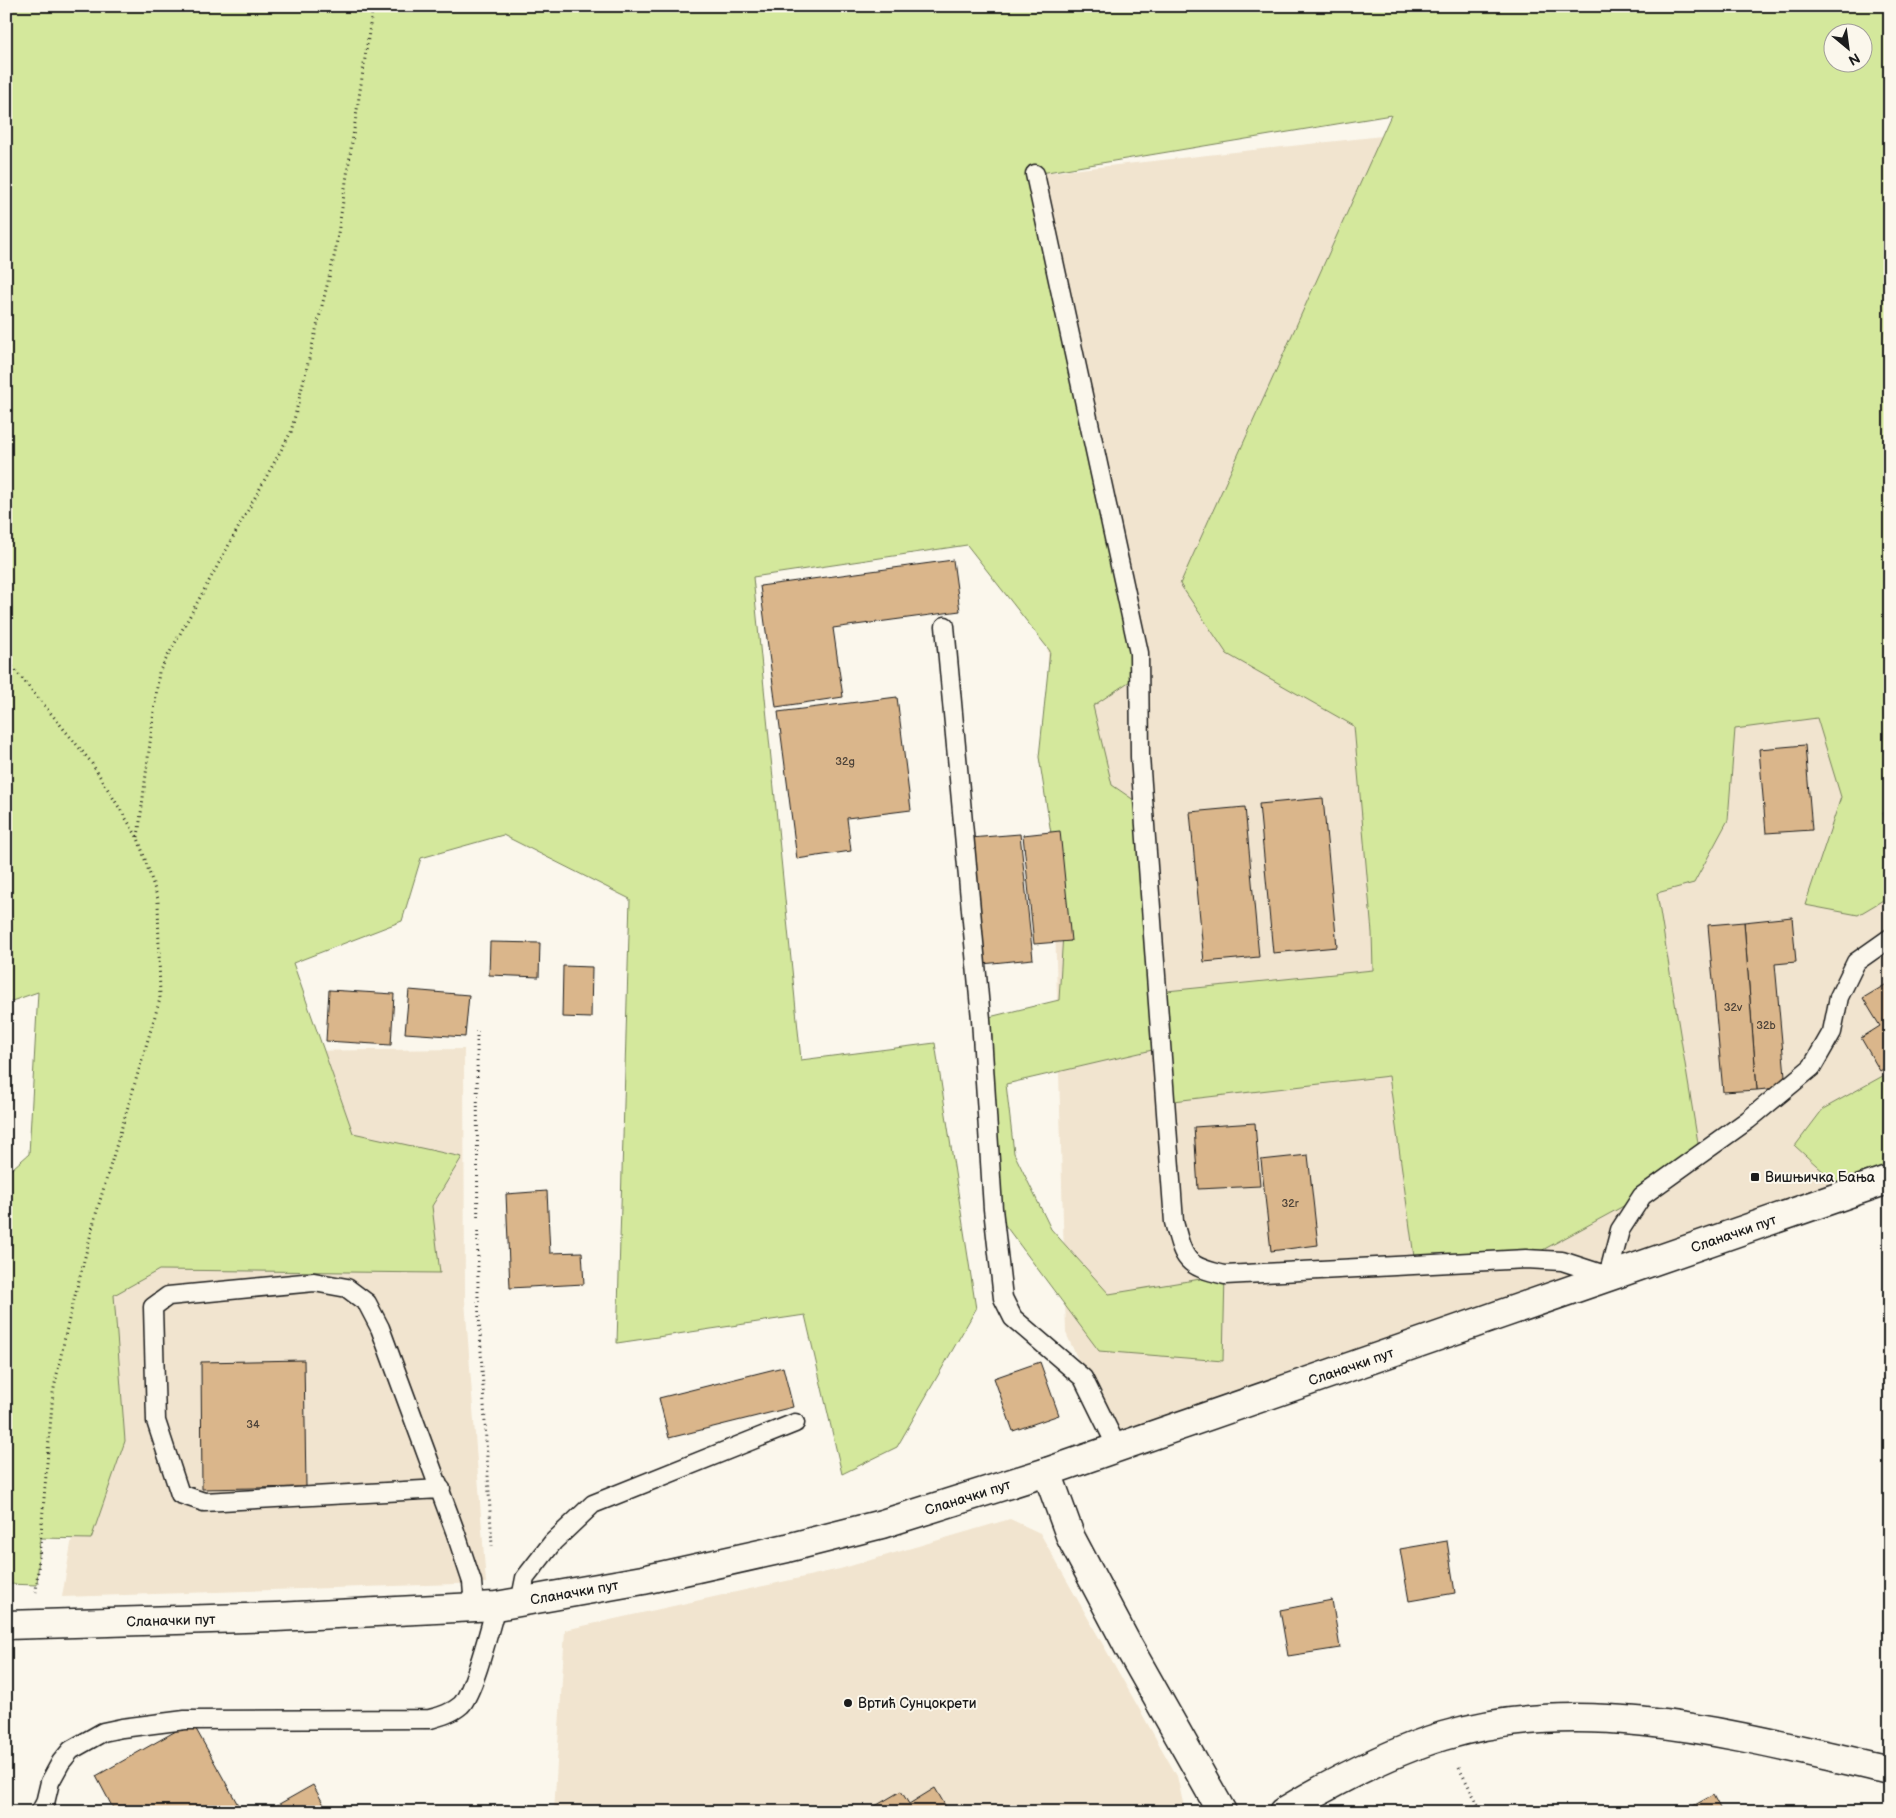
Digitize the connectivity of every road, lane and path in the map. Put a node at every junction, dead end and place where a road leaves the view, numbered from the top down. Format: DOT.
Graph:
graph roads {
  1 [pos="373,6"];
  2 [pos="1035,174"];
  3 [pos="945,626"];
  4 [pos="6,659"];
  5 [pos="138,838"];
  6 [pos="1890,938"];
  7 [pos="477,1031"];
  8 [pos="1889,1182"];
  9 [pos="1608,1276"];
  10 [pos="795,1423"];
  11 [pos="1117,1447"];
  12 [pos="1047,1472"];
  13 [pos="441,1489"];
  14 [pos="492,1548"];
  15 [pos="497,1605"];
  16 [pos="6,1625"];
  17 [pos="34,1625"];
  18 [pos="1442,1737"];
  19 [pos="1890,1770"];
  20 [pos="40,1812"];
  21 [pos="1222,1812"];
  22 [pos="1283,1812"];
  23 [pos="1482,1812"];
  1 -- 5 [label="path"];
  2 -- 9 [label="lane"];
  3 -- 11 [label="lane"];
  4 -- 5 [label="path"];
  5 -- 17 [label="path"];
  6 -- 9 [label="lane"];
  7 -- 14 [label="path"];
  8 -- 9 [label="street, Сланачки пут"];
  9 -- 11 [label="street, Сланачки пут"];
  10 -- 15 [label="lane"];
  11 -- 12 [label="street, Сланачки пут"];
  12 -- 15 [label="street, Сланачки пут"];
  12 -- 21 [label="street"];
  13 -- 13 [label="lane"];
  13 -- 15 [label="lane"];
  15 -- 17 [label="street, Сланачки пут"];
  15 -- 20 [label="lane"];
  16 -- 17 [label="street, Сланачки пут"];
  18 -- 19 [label="street"];
  18 -- 22 [label="street"];
  18 -- 23 [label="path"];
}
